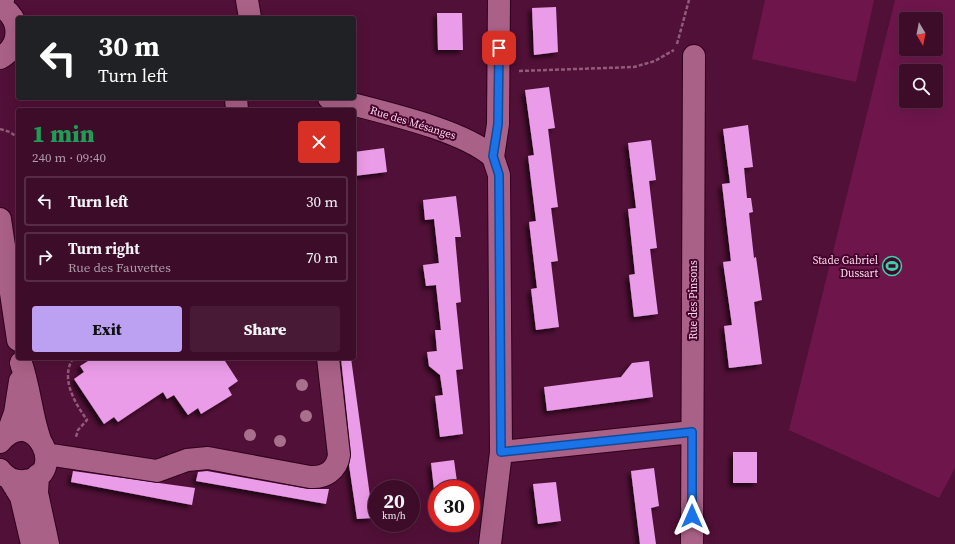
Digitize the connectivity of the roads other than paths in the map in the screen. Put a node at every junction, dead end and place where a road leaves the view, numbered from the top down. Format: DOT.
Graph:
graph roads {
  1 [pos="3,0"];
  2 [pos="247,0"];
  3 [pos="499,0"];
  4 [pos="0,6"];
  5 [pos="250,16"];
  6 [pos="16,28"];
  7 [pos="16,39"];
  8 [pos="694,56"];
  9 [pos="0,58"];
  10 [pos="335,100"];
  11 [pos="493,156"];
  12 [pos="0,219"];
  13 [pos="16,327"];
  14 [pos="21,360"];
  15 [pos="328,360"];
  16 [pos="692,432"];
  17 [pos="4,439"];
  18 [pos="43,447"];
  19 [pos="501,452"];
  20 [pos="3,473"];
  21 [pos="38,475"];
  22 [pos="32,544"];
  23 [pos="48,544"];
  24 [pos="490,544"];
  25 [pos="692,544"];
  1 -- 4 [label="street"];
  2 -- 5 [label="street"];
  3 -- 11 [label="street"];
  4 -- 6 [label="street"];
  7 -- 9 [label="street"];
  8 -- 16 [label="street, Rue des Pinsons"];
  10 -- 11 [label="street, Rue des Mésanges"];
  11 -- 19 [label="street"];
  12 -- 13 [label="street"];
  14 -- 17 [label="street"];
  14 -- 18 [label="street"];
  15 -- 18 [label="street"];
  16 -- 19 [label="street"];
  16 -- 25 [label="street, Rue des Pinsons"];
  17 -- 18 [label="street"];
  18 -- 21 [label="street"];
  19 -- 24 [label="street"];
  20 -- 21 [label="street"];
  20 -- 22 [label="street"];
  21 -- 23 [label="street"];
}
